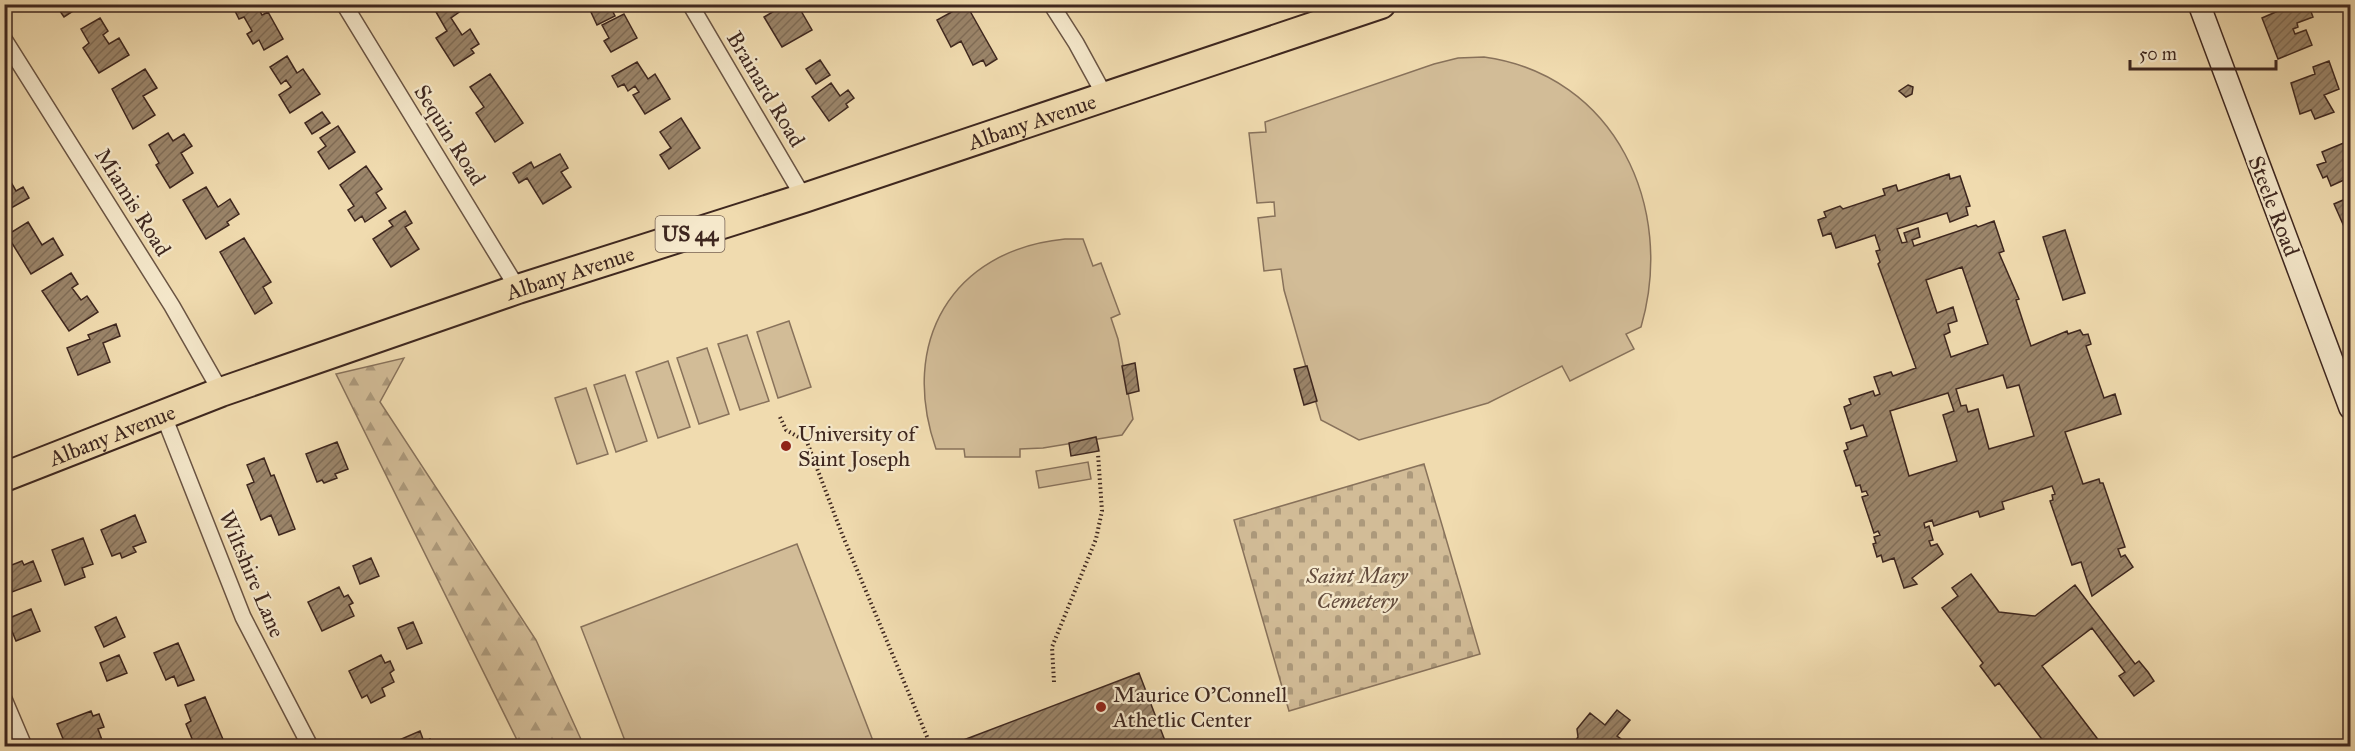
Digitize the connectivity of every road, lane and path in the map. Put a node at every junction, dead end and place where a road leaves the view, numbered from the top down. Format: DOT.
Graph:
graph roads {
  1 [pos="344,4"];
  2 [pos="690,4"];
  3 [pos="1051,4"];
  4 [pos="1381,4"];
  5 [pos="2199,4"];
  6 [pos="4,39"];
  7 [pos="1105,96"];
  8 [pos="804,198"];
  9 [pos="518,289"];
  10 [pos="220,392"];
  11 [pos="2350,408"];
  12 [pos="163,414"];
  13 [pos="780,417"];
  14 [pos="1098,454"];
  15 [pos="4,477"];
  16 [pos="1054,682"];
  17 [pos="4,699"];
  18 [pos="928,739"];
  19 [pos="24,747"];
  20 [pos="310,747"];
  1 -- 9 [label="street, Sequin Road"];
  2 -- 8 [label="street, Brainard Road"];
  3 -- 7 [label="street"];
  4 -- 7 [label="highway, Albany Avenue / US 44"];
  5 -- 11 [label="street, Steele Road"];
  6 -- 10 [label="street, Miamis Road"];
  7 -- 8 [label="highway, Albany Avenue / US 44"];
  8 -- 9 [label="highway, Albany Avenue / US 44"];
  9 -- 10 [label="highway, Albany Avenue / US 44"];
  10 -- 12 [label="highway, Albany Avenue / US 44"];
  12 -- 15 [label="highway, Albany Avenue / US 44"];
  12 -- 20 [label="street, Wiltshire Lane"];
  13 -- 18 [label="path"];
  14 -- 16 [label="path"];
  17 -- 19 [label="street"];
}
